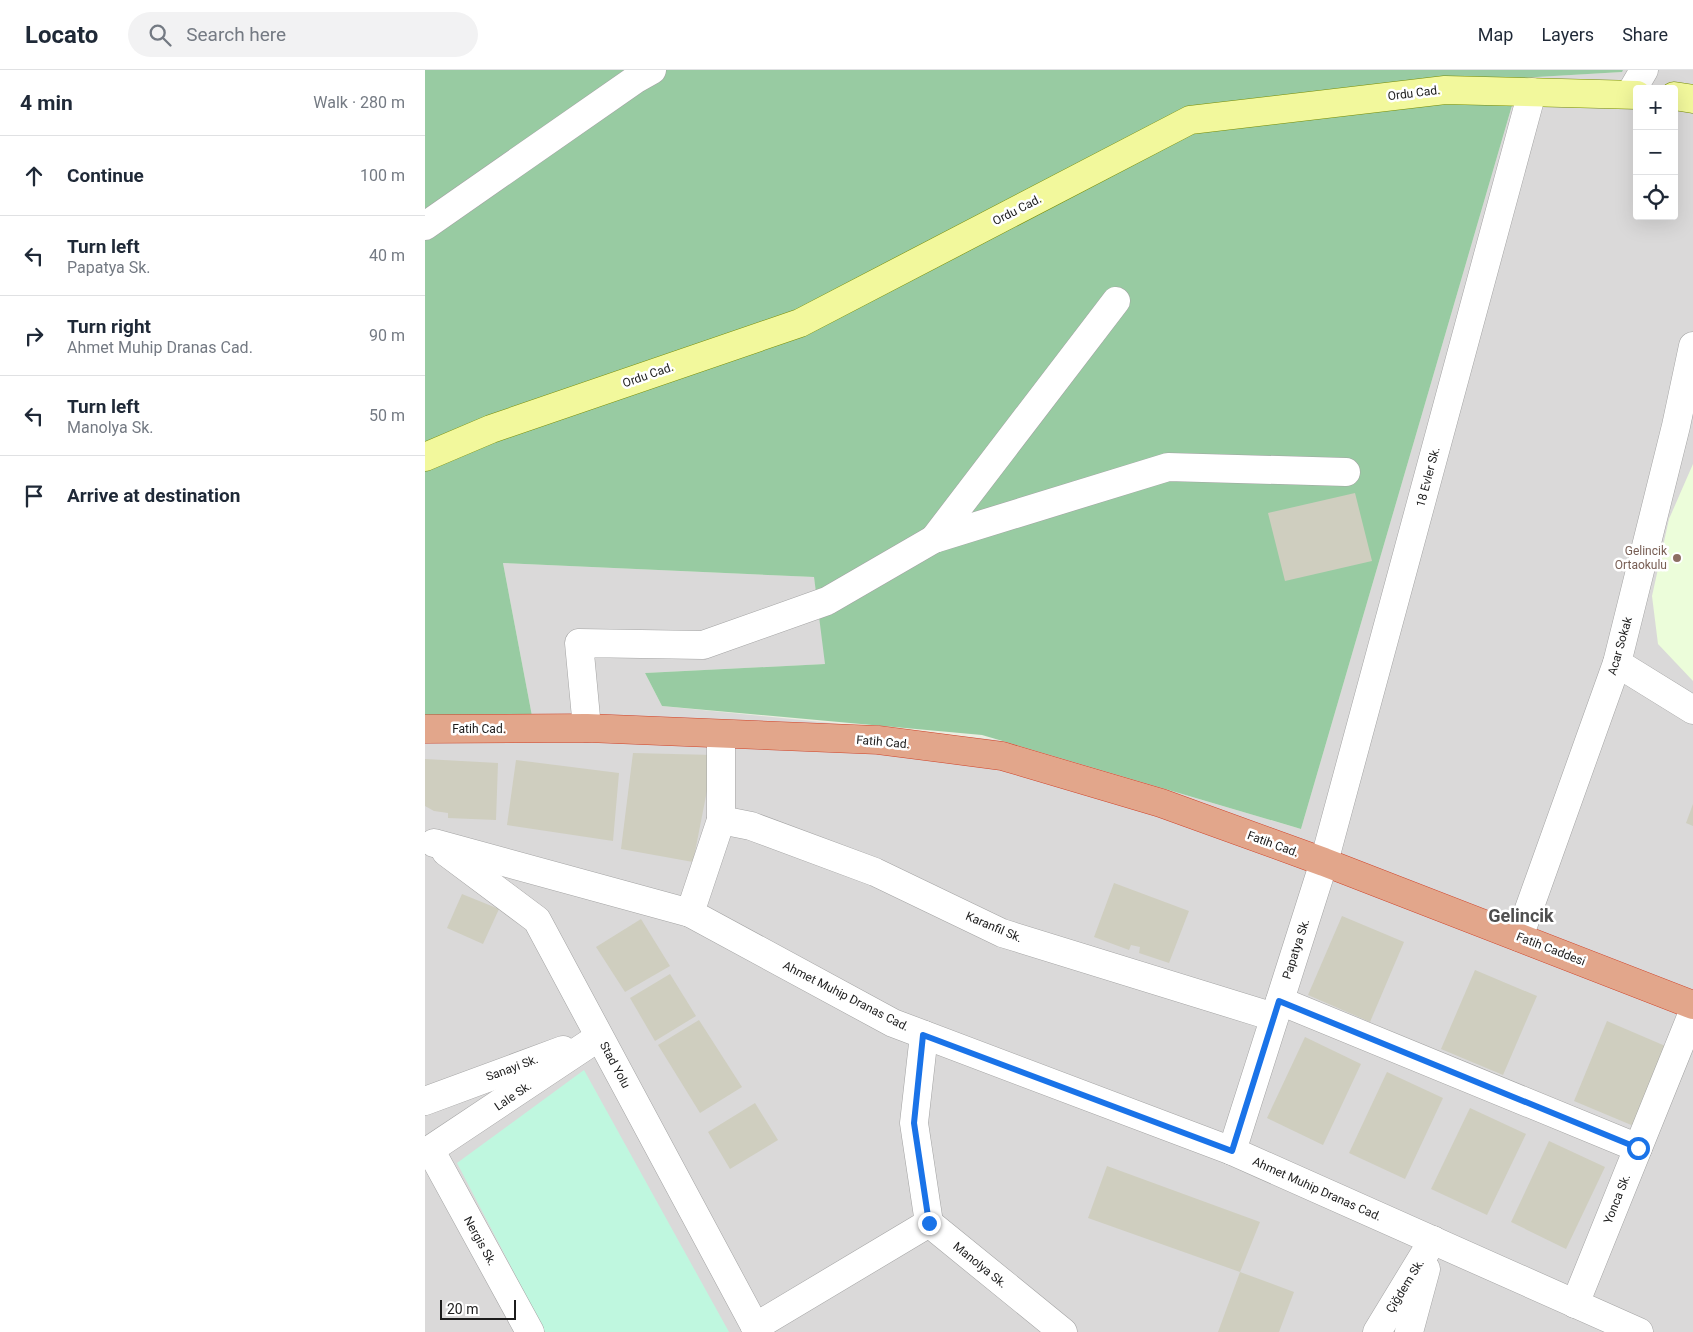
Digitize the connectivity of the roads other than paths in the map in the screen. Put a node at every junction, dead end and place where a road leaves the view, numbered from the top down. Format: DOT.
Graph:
graph roads {
  1 [pos="652,70"];
  2 [pos="1644,70"];
  3 [pos="1637,85"];
  4 [pos="1532,92"];
  5 [pos="1633,95"];
  6 [pos="1678,97"];
  7 [pos="1693,99"];
  8 [pos="425,226"];
  9 [pos="1116,301"];
  10 [pos="1692,358"];
  11 [pos="425,457"];
  12 [pos="1346,472"];
  13 [pos="935,539"];
  14 [pos="1617,664"];
  15 [pos="1693,710"];
  16 [pos="587,728"];
  17 [pos="425,729"];
  18 [pos="721,734"];
  19 [pos="721,820"];
  20 [pos="429,841"];
  21 [pos="1324,862"];
  22 [pos="690,913"];
  23 [pos="1519,937"];
  24 [pos="1693,1005"];
  25 [pos="1277,1009"];
  26 [pos="1693,1012"];
  27 [pos="923,1035"];
  28 [pos="599,1037"];
  29 [pos="425,1101"];
  30 [pos="1638,1148"];
  31 [pos="1232,1151"];
  32 [pos="428,1152"];
  33 [pos="929,1223"];
  34 [pos="1433,1240"];
  35 [pos="1575,1304"];
  36 [pos="757,1330"];
  37 [pos="530,1332"];
  38 [pos="1063,1332"];
  39 [pos="1377,1332"];
  40 [pos="1409,1332"];
  41 [pos="1639,1332"];
  1 -- 8 [label="street"];
  2 -- 3 [label="street"];
  4 -- 5 [label="main road, Ordu Cad."];
  4 -- 11 [label="main road, Ordu Cad."];
  4 -- 21 [label="street, 18 Evler Sk."];
  6 -- 7 [label="main road"];
  9 -- 13 [label="street"];
  10 -- 14 [label="street, Acar Sokak"];
  12 -- 13 [label="street"];
  13 -- 16 [label="street"];
  14 -- 15 [label="street"];
  14 -- 23 [label="street, Acar Sokak"];
  16 -- 17 [label="highway, Fatih Cad."];
  16 -- 18 [label="highway, Fatih Cad."];
  18 -- 19 [label="street"];
  18 -- 21 [label="highway, Fatih Cad."];
  19 -- 22 [label="street"];
  19 -- 25 [label="street, Karanfil Sk."];
  20 -- 22 [label="street, Ahmet Muhip Dranas Cad."];
  20 -- 28 [label="street, Stad Yolu"];
  21 -- 23 [label="highway, Fatih Caddesi"];
  21 -- 25 [label="street, Papatya Sk."];
  22 -- 27 [label="street, Ahmet Muhip Dranas Cad."];
  23 -- 24 [label="highway, Fatih Caddesi"];
  25 -- 30 [label="street, Karanfil Sk."];
  25 -- 31 [label="street, Papatya Sk."];
  26 -- 30 [label="street, Yonca Sk."];
  27 -- 31 [label="street, Ahmet Muhip Dranas Cad."];
  27 -- 33 [label="street"];
  28 -- 29 [label="street, Sanayi Sk."];
  28 -- 32 [label="street, Lale Sk."];
  28 -- 36 [label="street, Stad Yolu"];
  30 -- 35 [label="street, Yonca Sk."];
  31 -- 34 [label="street, Ahmet Muhip Dranas Cad."];
  32 -- 37 [label="street, Nergis Sk."];
  33 -- 36 [label="street"];
  33 -- 38 [label="street, Manolya Sk."];
  34 -- 35 [label="street, Ahmet Muhip Dranas Cad."];
  34 -- 39 [label="street, Çiğdem Sk."];
  34 -- 40 [label="street"];
  35 -- 41 [label="street, Ahmet Muhip Dranas Cad."];
}
